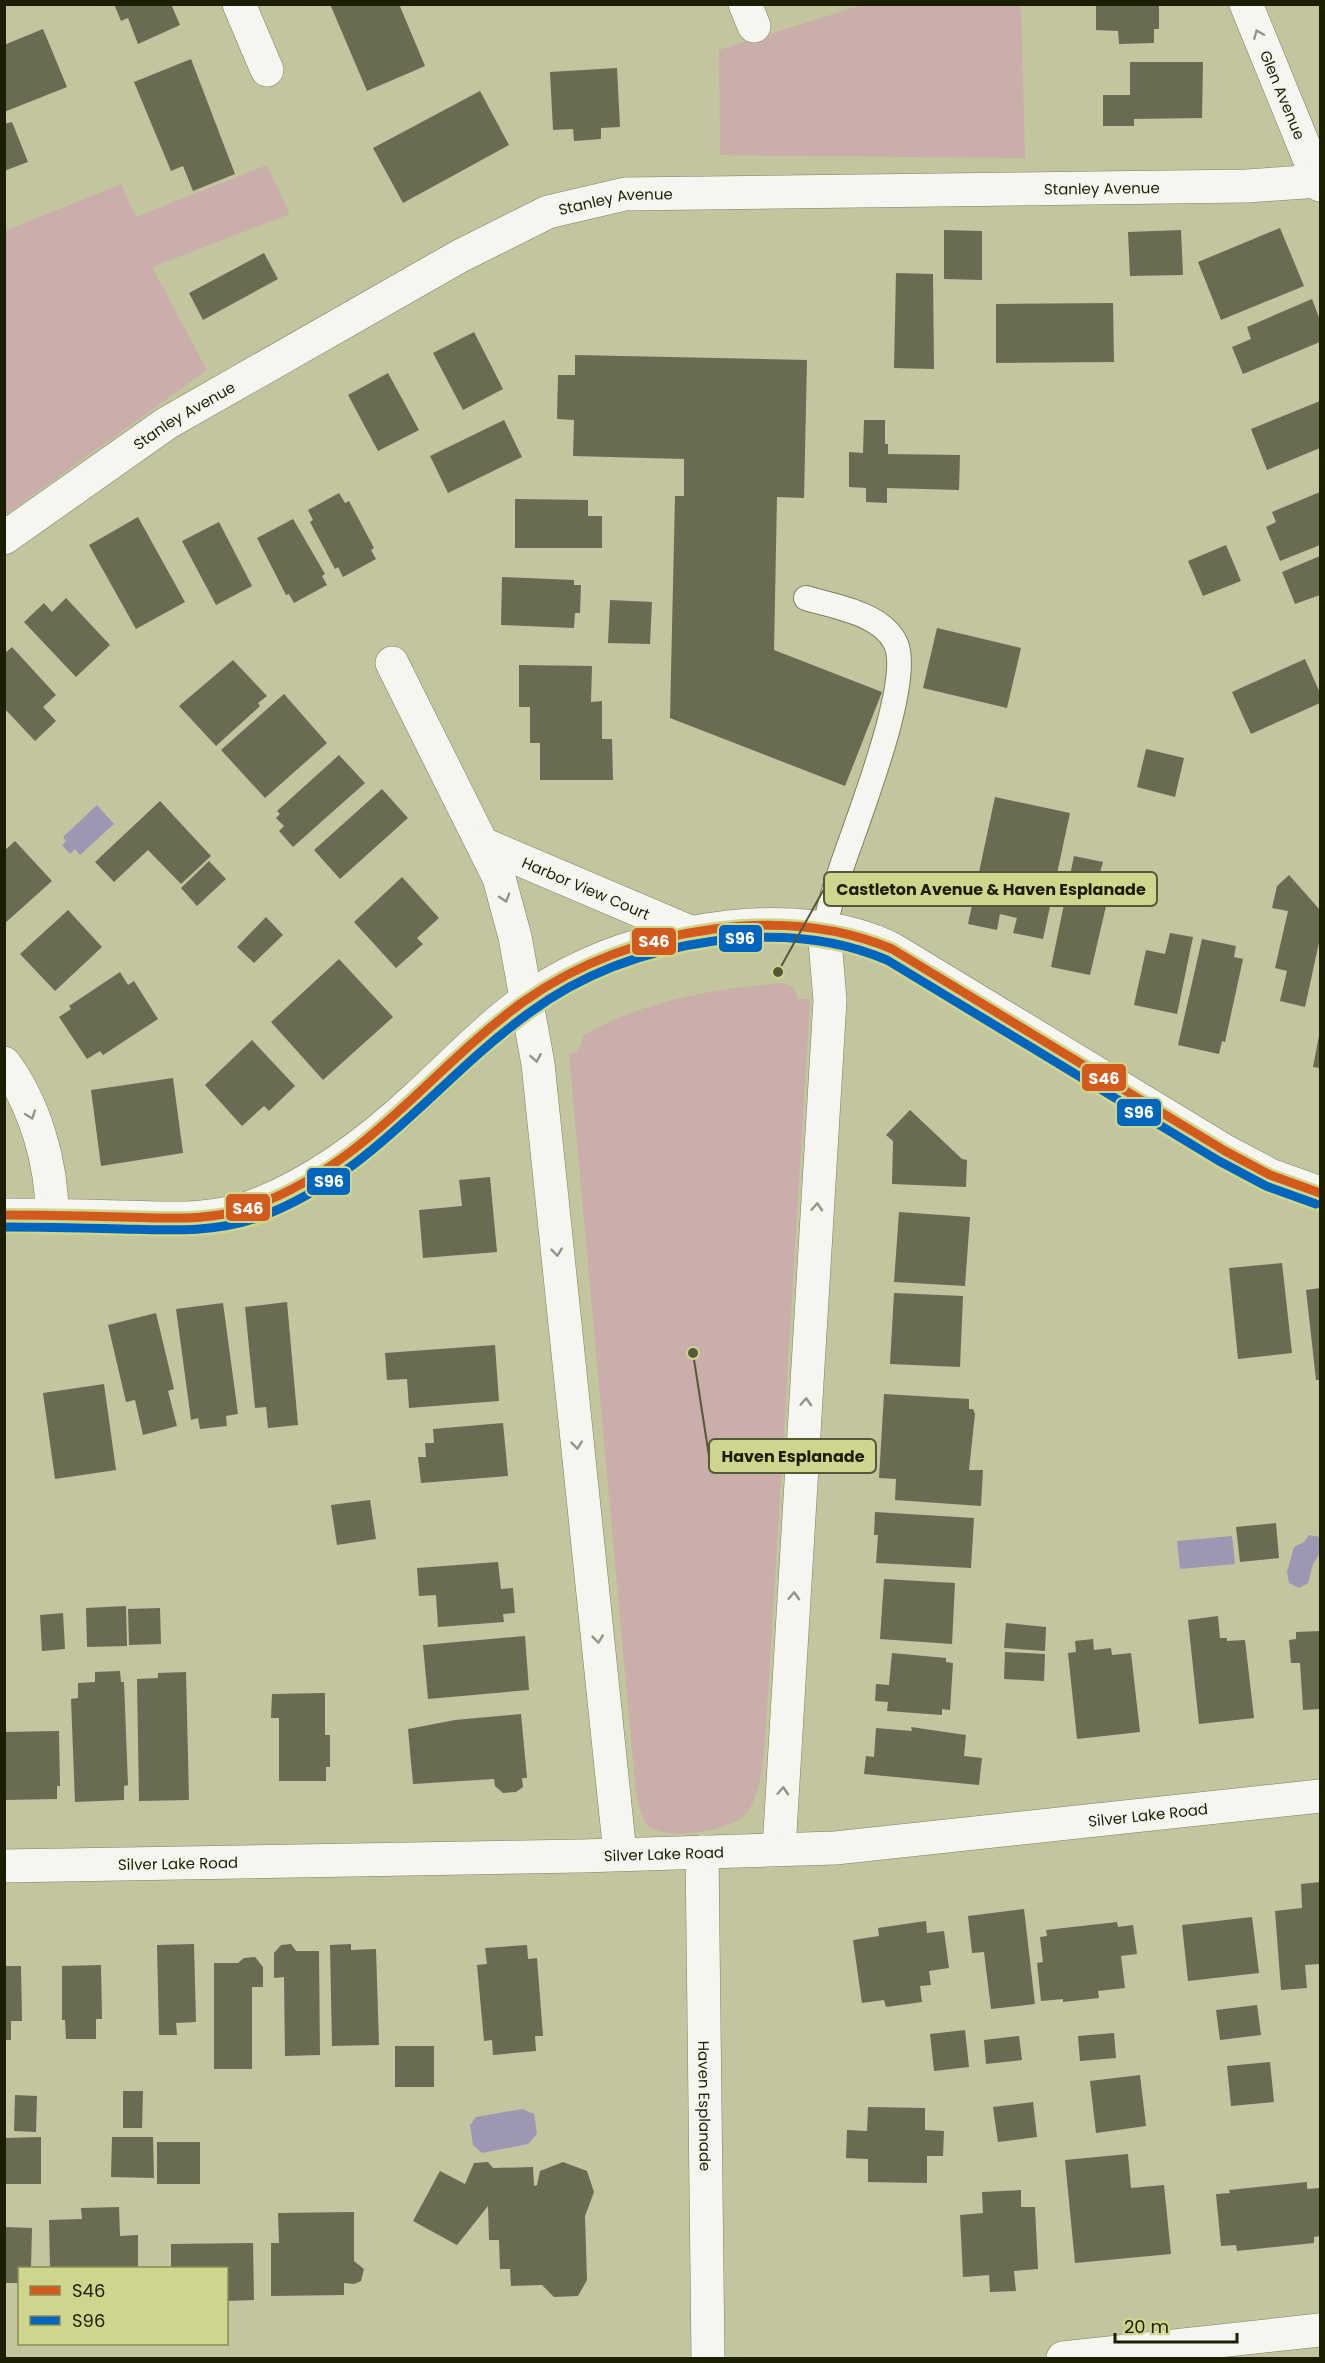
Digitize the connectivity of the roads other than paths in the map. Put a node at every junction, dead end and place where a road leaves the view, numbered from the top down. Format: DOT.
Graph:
graph roads {
  1 [pos="239,4"];
  2 [pos="1246,4"];
  3 [pos="267,70"];
  4 [pos="1317,168"];
  5 [pos="4,538"];
  6 [pos="806,598"];
  7 [pos="392,663"];
  8 [pos="483,844"];
  9 [pos="824,929"];
  10 [pos="690,932"];
  11 [pos="525,1000"];
  12 [pos="4,1063"];
  13 [pos="1320,1193"];
  14 [pos="4,1215"];
  15 [pos="52,1215"];
  16 [pos="1320,1796"];
  17 [pos="779,1849"];
  18 [pos="702,1852"];
  19 [pos="620,1854"];
  20 [pos="4,1866"];
  21 [pos="1320,2331"];
  22 [pos="708,2358"];
  23 [pos="1063,2358"];
  1 -- 3 [label="street"];
  4 -- 2 [label="street, Glen Avenue, one-way"];
  4 -- 5 [label="street, Stanley Avenue"];
  6 -- 9 [label="lane"];
  7 -- 8 [label="street"];
  8 -- 10 [label="street, Harbor View Court"];
  8 -- 11 [label="street, one-way"];
  9 -- 10 [label="street"];
  9 -- 13 [label="street"];
  17 -- 9 [label="street, one-way"];
  10 -- 11 [label="street"];
  11 -- 15 [label="street"];
  11 -- 19 [label="street, one-way"];
  12 -- 15 [label="street, one-way"];
  14 -- 15 [label="street"];
  16 -- 17 [label="street, Silver Lake Road"];
  17 -- 18 [label="street, Silver Lake Road"];
  18 -- 19 [label="street, Silver Lake Road"];
  18 -- 22 [label="street, Haven Esplanade"];
  19 -- 20 [label="street, Silver Lake Road"];
  21 -- 23 [label="street"];
}
